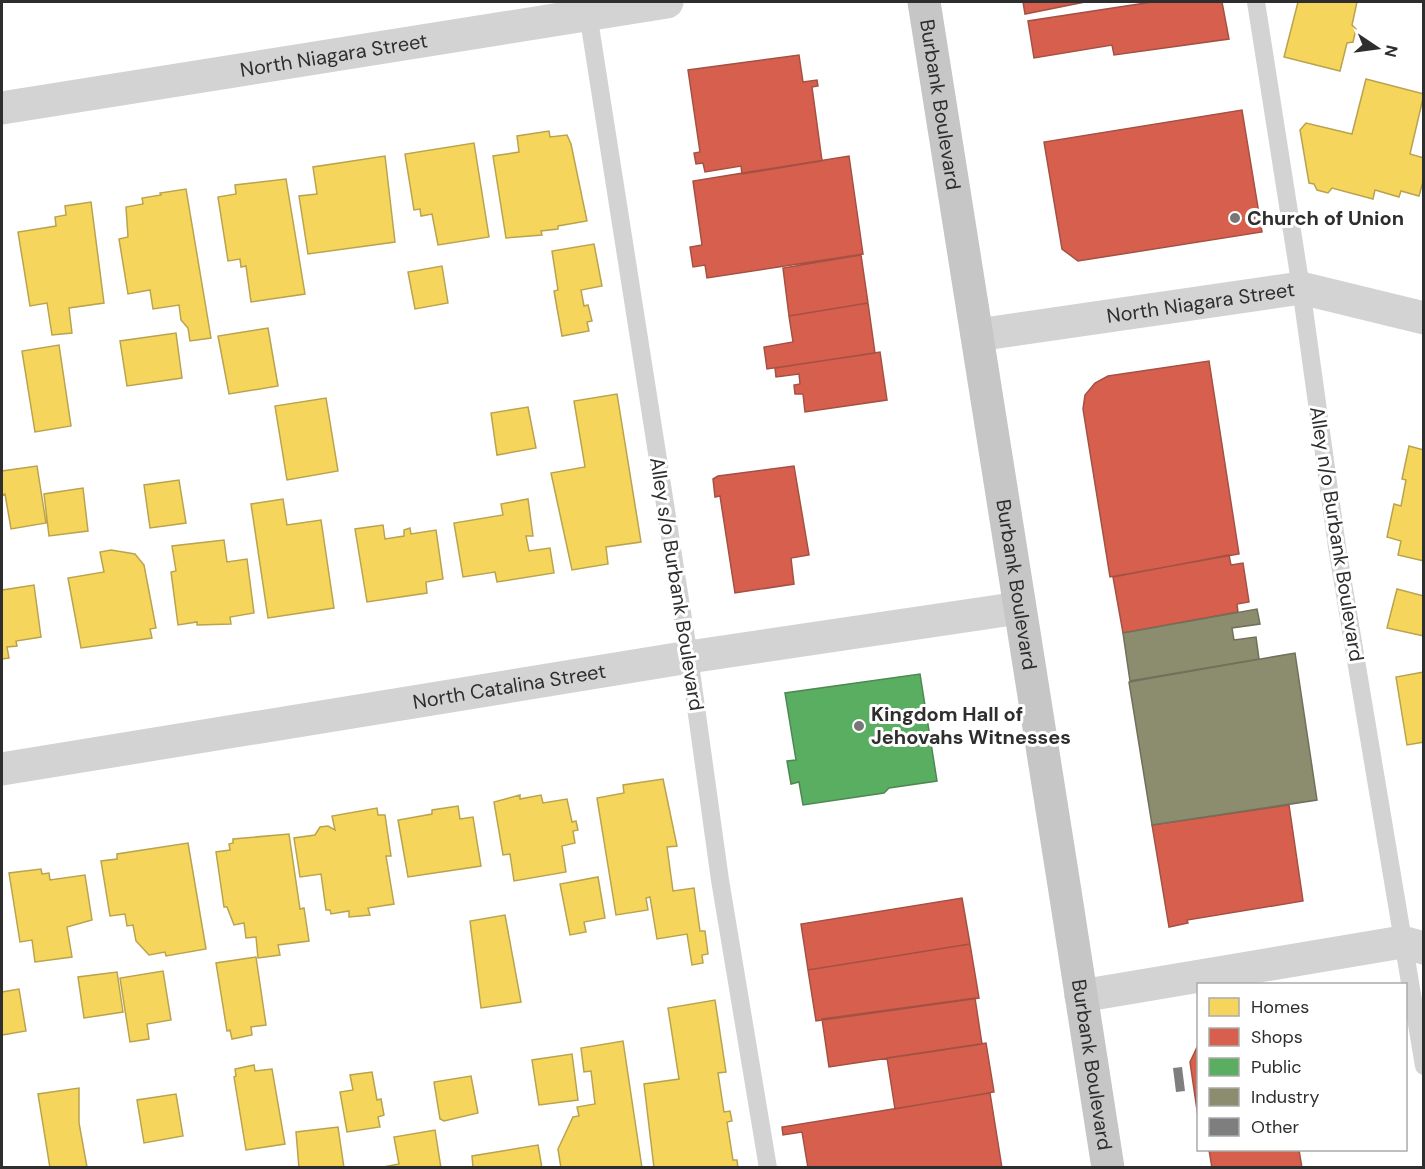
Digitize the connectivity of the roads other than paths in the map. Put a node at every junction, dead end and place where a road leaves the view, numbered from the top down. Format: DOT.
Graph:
graph roads {
  1 [pos="667,2"];
  2 [pos="924,2"];
  3 [pos="1256,2"];
  4 [pos="587,8"];
  5 [pos="2,108"];
  6 [pos="1301,288"];
  7 [pos="1424,318"];
  8 [pos="977,335"];
  9 [pos="1019,608"];
  10 [pos="689,657"];
  11 [pos="2,769"];
  12 [pos="1413,945"];
  13 [pos="1081,996"];
  14 [pos="1424,1066"];
  15 [pos="768,1167"];
  16 [pos="1108,1167"];
  1 -- 4 [label="street, North Niagara Street"];
  2 -- 8 [label="main road, Burbank Boulevard"];
  3 -- 6 [label="lane, Alley n/o Burbank Boulevard"];
  4 -- 5 [label="street, North Niagara Street"];
  4 -- 10 [label="lane, Alley s/o Burbank Boulevard"];
  6 -- 7 [label="street, North Niagara Street"];
  6 -- 8 [label="street, North Niagara Street"];
  6 -- 12 [label="lane, Alley n/o Burbank Boulevard"];
  8 -- 9 [label="main road, Burbank Boulevard"];
  9 -- 10 [label="street, North Catalina Street"];
  9 -- 13 [label="main road, Burbank Boulevard"];
  10 -- 11 [label="street, North Catalina Street"];
  10 -- 15 [label="lane, Alley s/o Burbank Boulevard"];
  12 -- 13 [label="street"];
  12 -- 14 [label="lane, Alley n/o Burbank Boulevard"];
  13 -- 16 [label="main road, Burbank Boulevard"];
}
